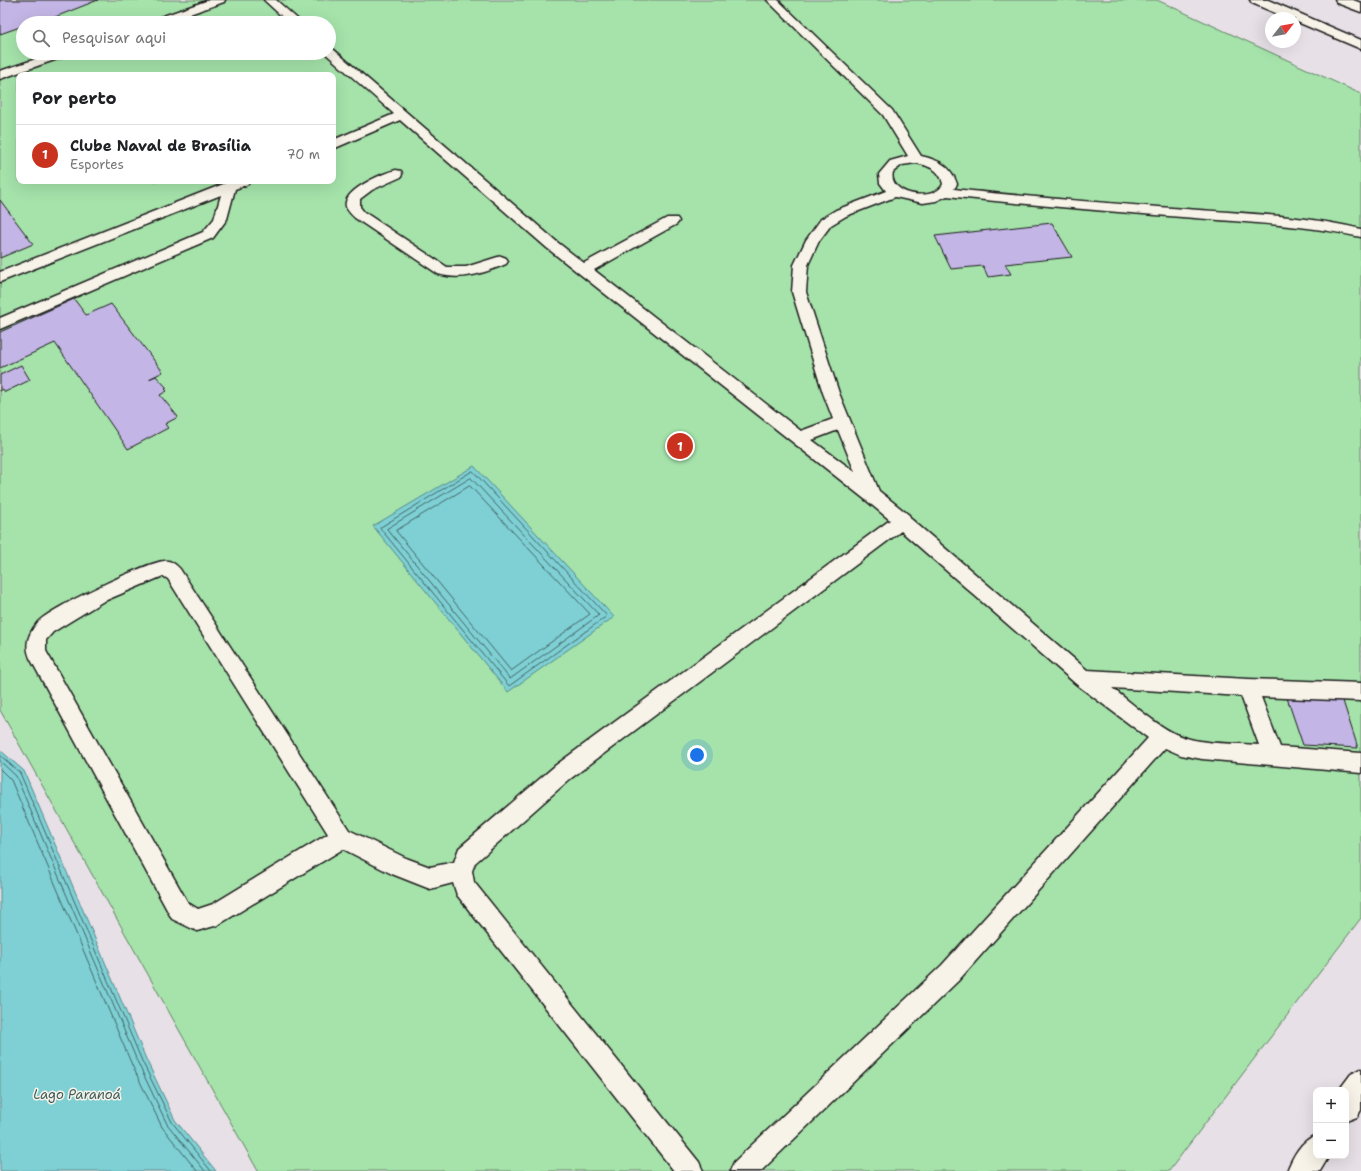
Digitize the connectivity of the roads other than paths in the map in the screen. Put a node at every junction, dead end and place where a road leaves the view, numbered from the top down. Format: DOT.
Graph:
graph roads {
  1 [pos="220,0"];
  2 [pos="270,0"];
  3 [pos="772,0"];
  4 [pos="1257,0"];
  5 [pos="1342,0"];
  6 [pos="1361,8"];
  7 [pos="173,16"];
  8 [pos="288,16"];
  9 [pos="1361,45"];
  10 [pos="336,57"];
  11 [pos="44,60"];
  12 [pos="0,75"];
  13 [pos="403,114"];
  14 [pos="336,144"];
  15 [pos="916,159"];
  16 [pos="396,174"];
  17 [pos="235,184"];
  18 [pos="229,186"];
  19 [pos="896,192"];
  20 [pos="945,192"];
  21 [pos="672,221"];
  22 [pos="1361,233"];
  23 [pos="501,261"];
  24 [pos="583,270"];
  25 [pos="0,277"];
  26 [pos="0,324"];
  27 [pos="842,422"];
  28 [pos="798,438"];
  29 [pos="873,496"];
  30 [pos="903,520"];
  31 [pos="1083,678"];
  32 [pos="1248,688"];
  33 [pos="1361,692"];
  34 [pos="1162,736"];
  35 [pos="1273,756"];
  36 [pos="1361,763"];
  37 [pos="342,836"];
  38 [pos="461,871"];
  39 [pos="1361,1084"];
  40 [pos="1349,1102"];
  41 [pos="1313,1154"];
  42 [pos="690,1171"];
  43 [pos="743,1171"];
  44 [pos="1302,1171"];
  1 -- 7 [label="lane"];
  2 -- 8 [label="lane"];
  3 -- 15 [label="lane"];
  4 -- 9 [label="main road"];
  5 -- 6 [label="main road"];
  10 -- 13 [label="lane"];
  11 -- 12 [label="lane"];
  13 -- 14 [label="lane"];
  13 -- 24 [label="lane"];
  15 -- 19 [label="lane"];
  15 -- 20 [label="lane"];
  16 -- 23 [label="lane"];
  17 -- 18 [label="lane"];
  18 -- 25 [label="lane"];
  18 -- 26 [label="lane"];
  19 -- 20 [label="lane"];
  19 -- 27 [label="lane"];
  20 -- 22 [label="lane"];
  21 -- 24 [label="lane"];
  24 -- 28 [label="lane"];
  27 -- 28 [label="lane"];
  27 -- 29 [label="lane"];
  28 -- 29 [label="lane"];
  29 -- 30 [label="lane"];
  30 -- 31 [label="lane"];
  30 -- 38 [label="lane"];
  31 -- 32 [label="lane"];
  31 -- 34 [label="lane"];
  32 -- 33 [label="lane"];
  32 -- 35 [label="lane"];
  34 -- 35 [label="lane"];
  34 -- 43 [label="lane"];
  35 -- 36 [label="lane"];
  37 -- 37 [label="lane"];
  37 -- 38 [label="lane"];
  38 -- 42 [label="lane"];
  39 -- 40 [label="main road"];
  41 -- 44 [label="main road"];
}
